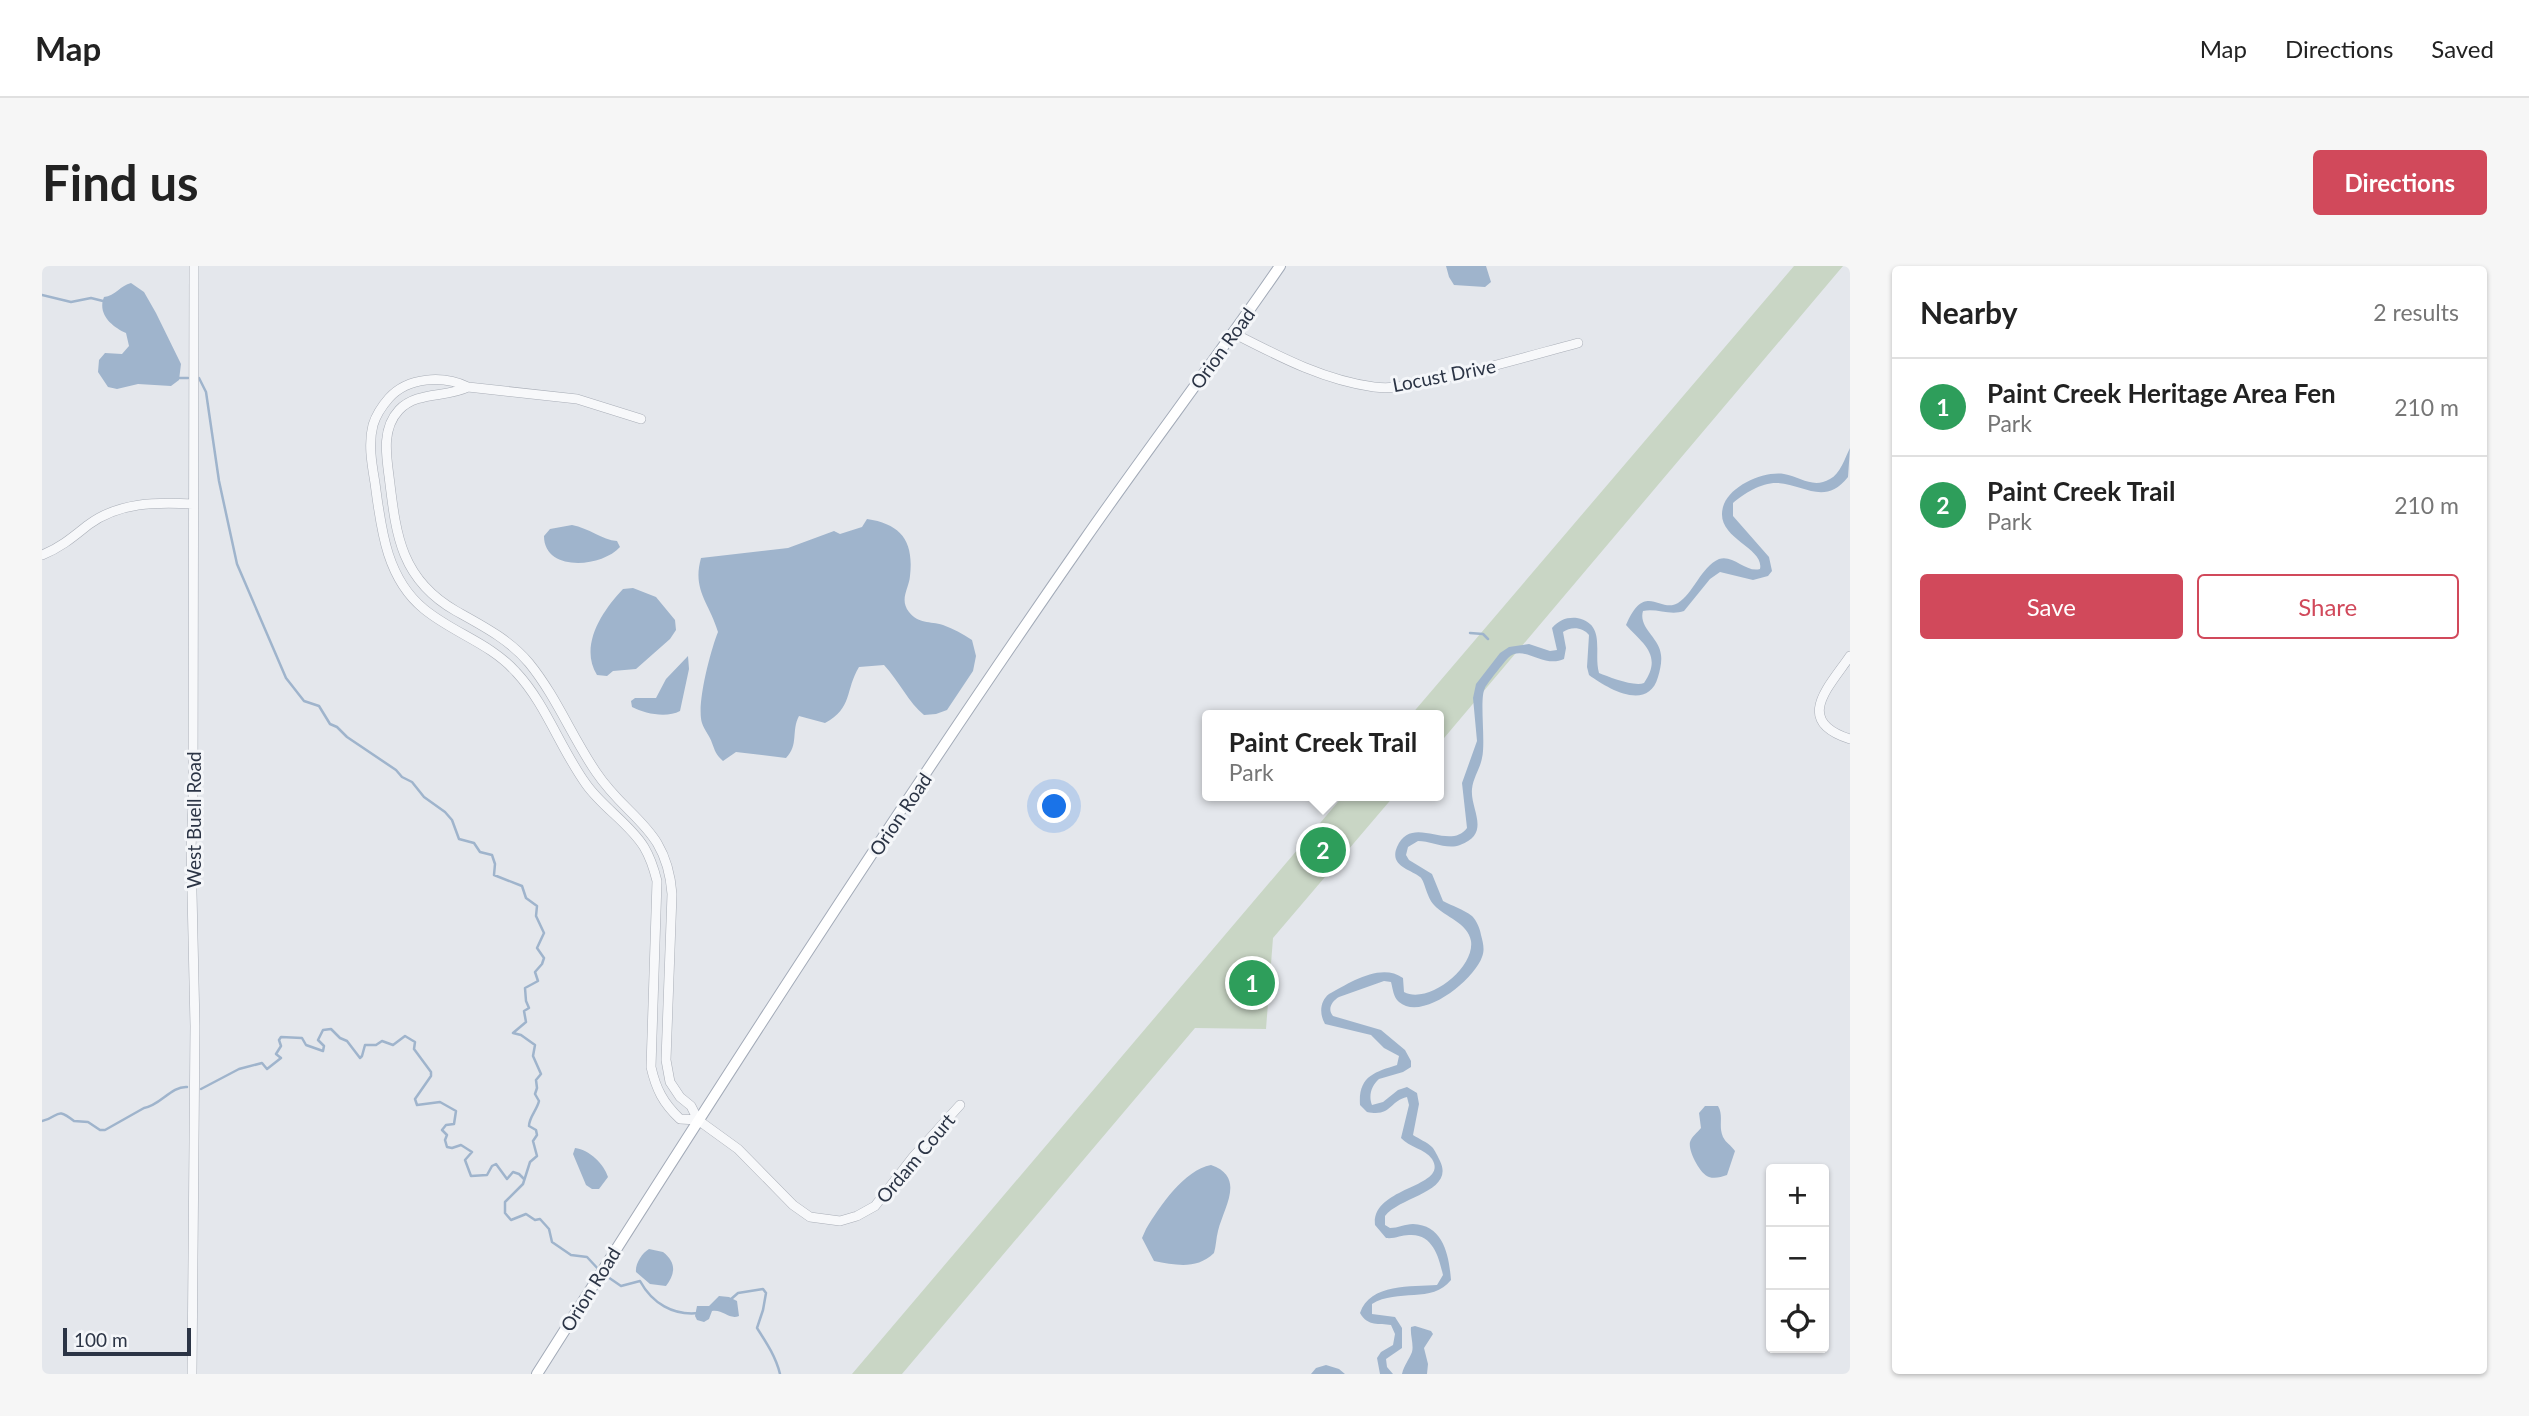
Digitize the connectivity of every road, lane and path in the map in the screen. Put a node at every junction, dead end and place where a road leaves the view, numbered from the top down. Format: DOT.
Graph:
graph roads {
  1 [pos="194,266"];
  2 [pos="1280,266"];
  3 [pos="1233,333"];
  4 [pos="1578,343"];
  5 [pos="468,387"];
  6 [pos="641,419"];
  7 [pos="194,504"];
  8 [pos="393,515"];
  9 [pos="379,517"];
  10 [pos="42,555"];
  11 [pos="510,645"];
  12 [pos="1850,656"];
  13 [pos="502,658"];
  14 [pos="1850,739"];
  15 [pos="580,747"];
  16 [pos="568,755"];
  17 [pos="657,889"];
  18 [pos="671,889"];
  19 [pos="652,1035"];
  20 [pos="666,1036"];
  21 [pos="673,1086"];
  22 [pos="660,1096"];
  23 [pos="960,1105"];
  24 [pos="698,1120"];
  25 [pos="192,1374"];
  26 [pos="537,1374"];
  1 -- 7 [label="street, West Buell Road"];
  2 -- 3 [label="main road, Orion Road"];
  3 -- 4 [label="street, Locust Drive"];
  3 -- 24 [label="main road, Orion Road"];
  5 -- 6 [label="street"];
  5 -- 8 [label="street"];
  5 -- 9 [label="street"];
  7 -- 10 [label="street"];
  7 -- 25 [label="street, West Buell Road"];
  8 -- 9 [label="street"];
  8 -- 11 [label="street"];
  9 -- 13 [label="street"];
  11 -- 13 [label="street"];
  11 -- 15 [label="street"];
  12 -- 14 [label="street"];
  13 -- 16 [label="street"];
  15 -- 16 [label="street"];
  15 -- 18 [label="street"];
  16 -- 17 [label="street"];
  17 -- 18 [label="street"];
  17 -- 19 [label="street"];
  18 -- 20 [label="street"];
  19 -- 20 [label="street"];
  19 -- 22 [label="street"];
  20 -- 21 [label="street"];
  21 -- 22 [label="street"];
  21 -- 24 [label="street"];
  22 -- 24 [label="street"];
  23 -- 24 [label="street, Ordam Court"];
  24 -- 26 [label="main road, Orion Road"];
}
